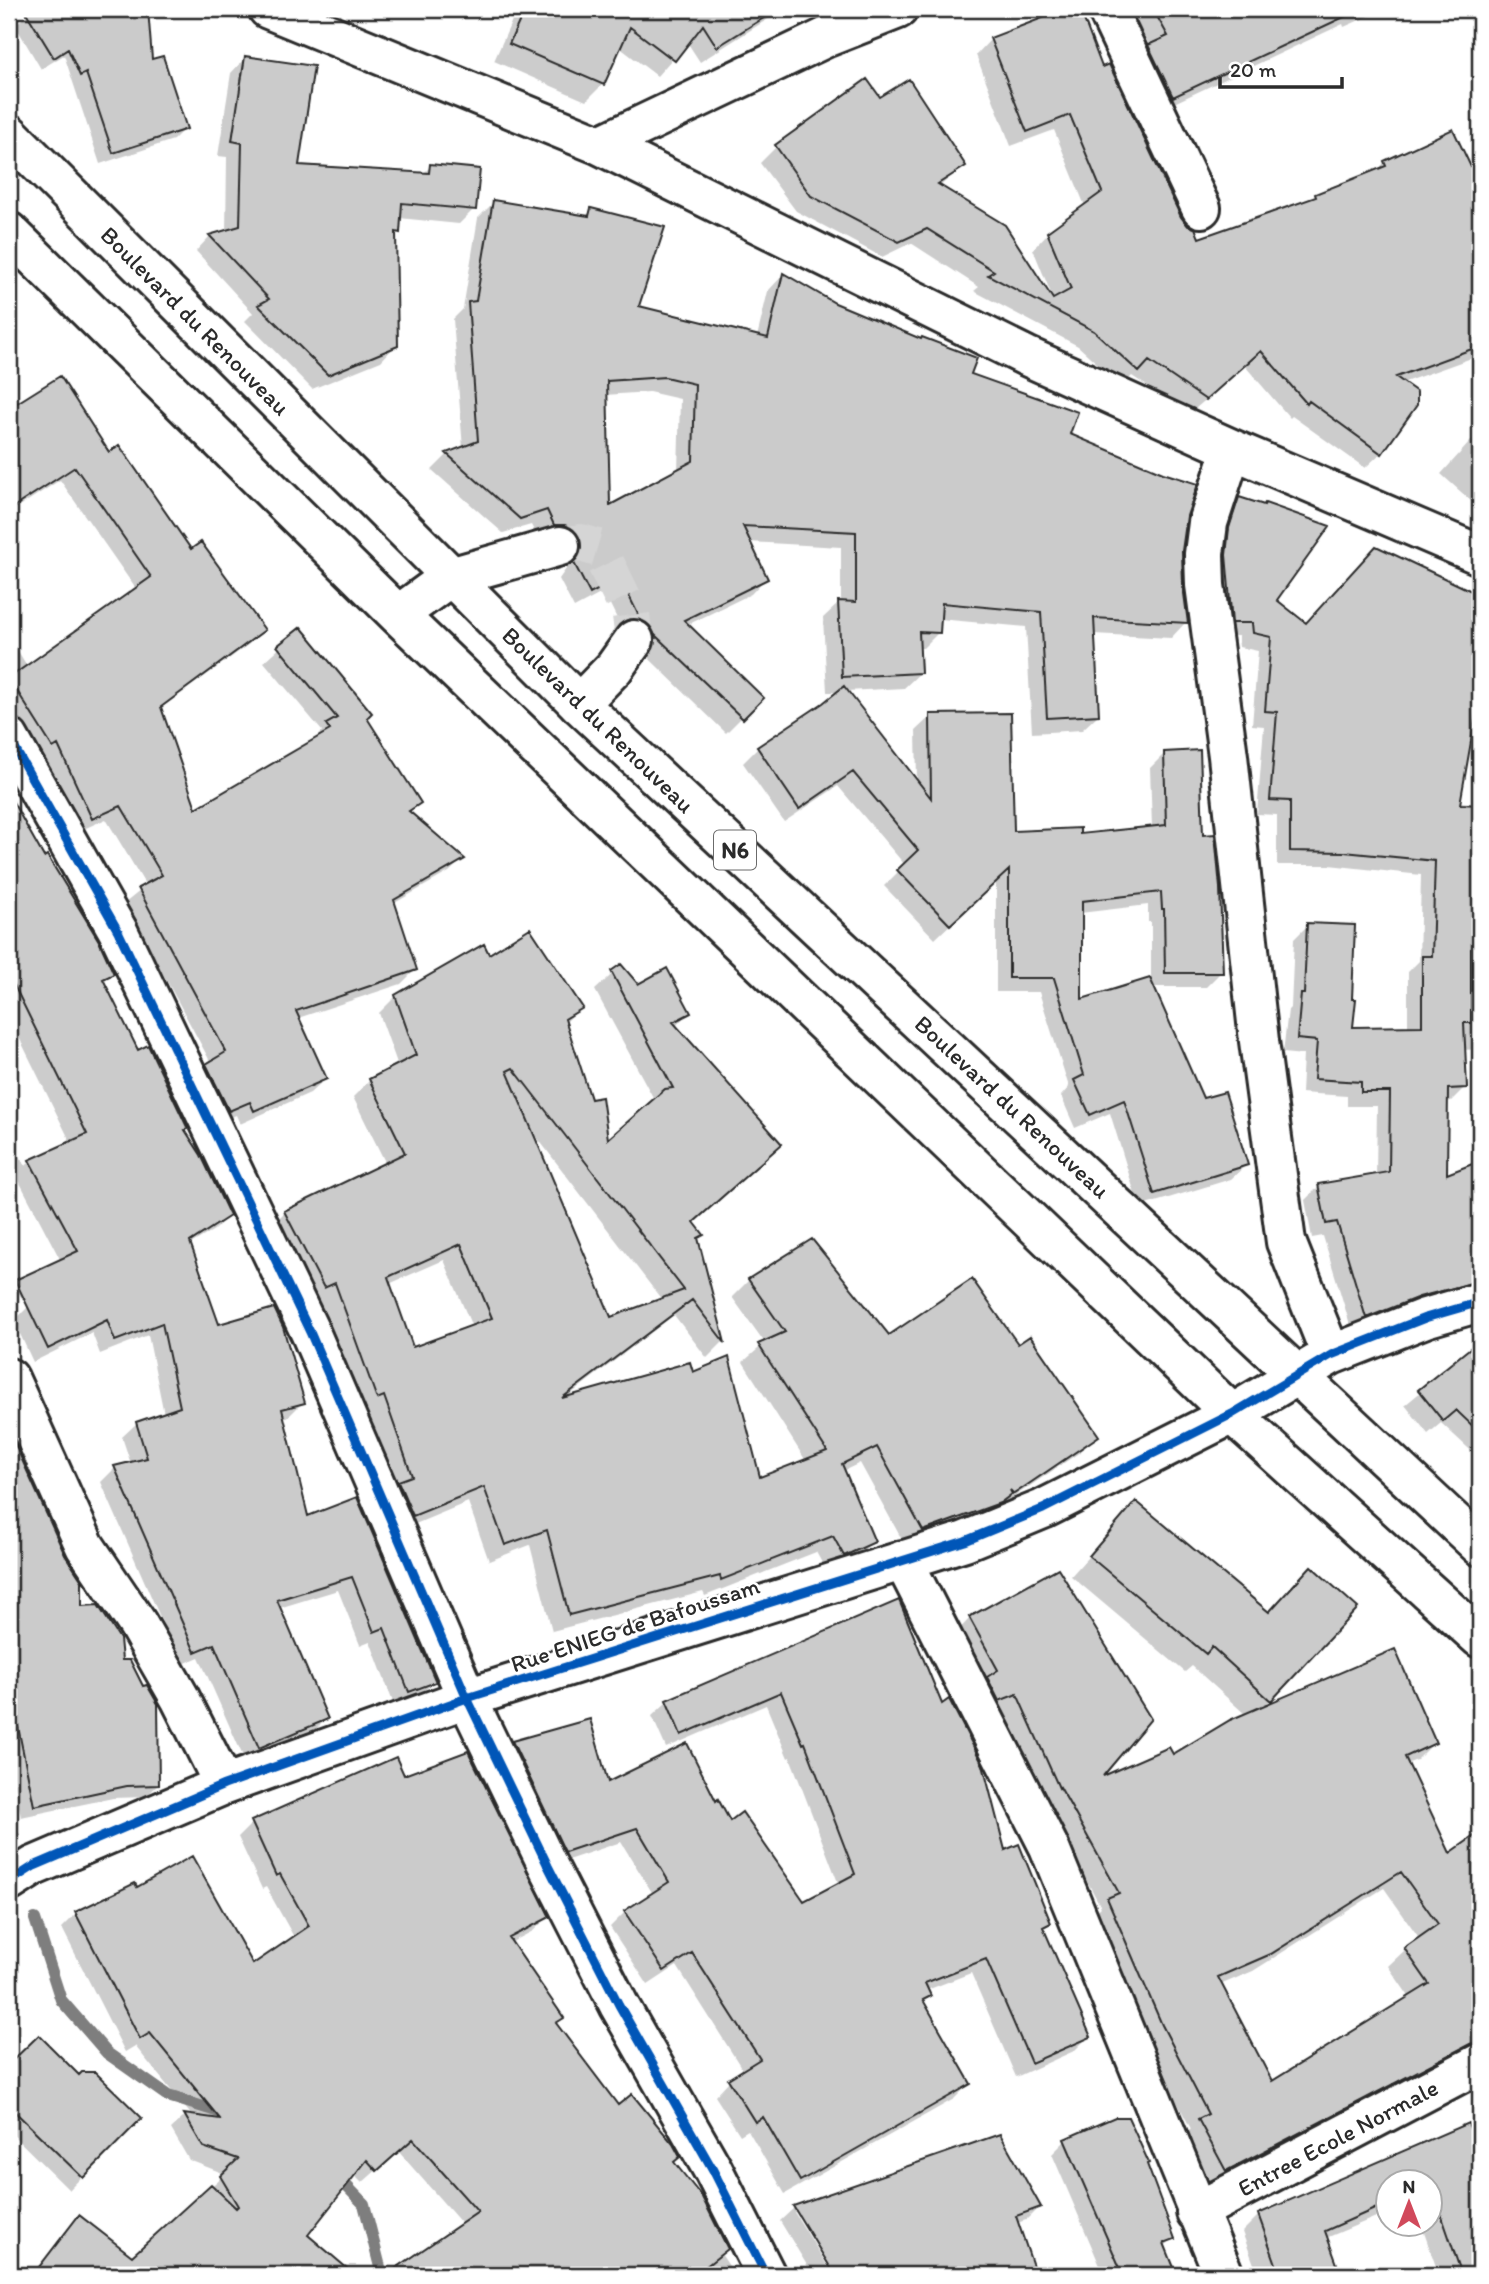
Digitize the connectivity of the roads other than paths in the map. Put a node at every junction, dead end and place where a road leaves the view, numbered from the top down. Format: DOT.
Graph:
graph roads {
  1 [pos="268,9"];
  2 [pos="898,9"];
  3 [pos="1107,9"];
  4 [pos="820,23"];
  5 [pos="9,134"];
  6 [pos="600,145"];
  7 [pos="1201,208"];
  8 [pos="9,232"];
  9 [pos="1232,449"];
  10 [pos="560,546"];
  11 [pos="1479,553"];
  12 [pos="450,577"];
  13 [pos="398,615"];
  14 [pos="634,640"];
  15 [pos="579,704"];
  16 [pos="534,746"];
  17 [pos="12,750"];
  18 [pos="1480,1302"];
  19 [pos="1331,1355"];
  20 [pos="1299,1375"];
  21 [pos="9,1378"];
  22 [pos="1232,1413"];
  23 [pos="1480,1546"];
  24 [pos="903,1560"];
  25 [pos="1480,1638"];
  26 [pos="467,1698"];
  27 [pos="224,1785"];
  28 [pos="9,1882"];
  29 [pos="1480,2063"];
  30 [pos="1196,2213"];
  31 [pos="766,2275"];
  32 [pos="1224,2275"];
  1 -- 6 [label="main road"];
  2 -- 4 [label="main road"];
  3 -- 7 [label="main road"];
  4 -- 6 [label="main road"];
  5 -- 12 [label="main road, Boulevard du Renouveau / N6"];
  6 -- 9 [label="main road"];
  8 -- 13 [label="main road, N6"];
  9 -- 11 [label="main road"];
  9 -- 19 [label="main road"];
  10 -- 12 [label="main road"];
  12 -- 13 [label="main road"];
  12 -- 15 [label="main road, Boulevard du Renouveau / N6"];
  13 -- 16 [label="main road, N6"];
  14 -- 15 [label="main road"];
  15 -- 16 [label="main road"];
  15 -- 20 [label="main road, Boulevard du Renouveau / N6"];
  16 -- 22 [label="main road, N6"];
  17 -- 26 [label="main road"];
  18 -- 19 [label="main road, Rue ENIEG de Bafoussam"];
  19 -- 20 [label="main road, Rue ENIEG de Bafoussam"];
  20 -- 22 [label="main road, Rue ENIEG de Bafoussam"];
  20 -- 23 [label="main road, Boulevard du Renouveau / N6"];
  21 -- 27 [label="main road"];
  22 -- 24 [label="main road, Rue ENIEG de Bafoussam"];
  22 -- 25 [label="main road, N6"];
  24 -- 26 [label="main road, Rue ENIEG de Bafoussam"];
  24 -- 30 [label="main road"];
  26 -- 27 [label="main road, Rue ENIEG de Bafoussam"];
  26 -- 31 [label="main road"];
  27 -- 28 [label="main road, Rue ENIEG de Bafoussam"];
  29 -- 30 [label="main road, Entree Ecole Normale"];
  30 -- 32 [label="main road"];
}
